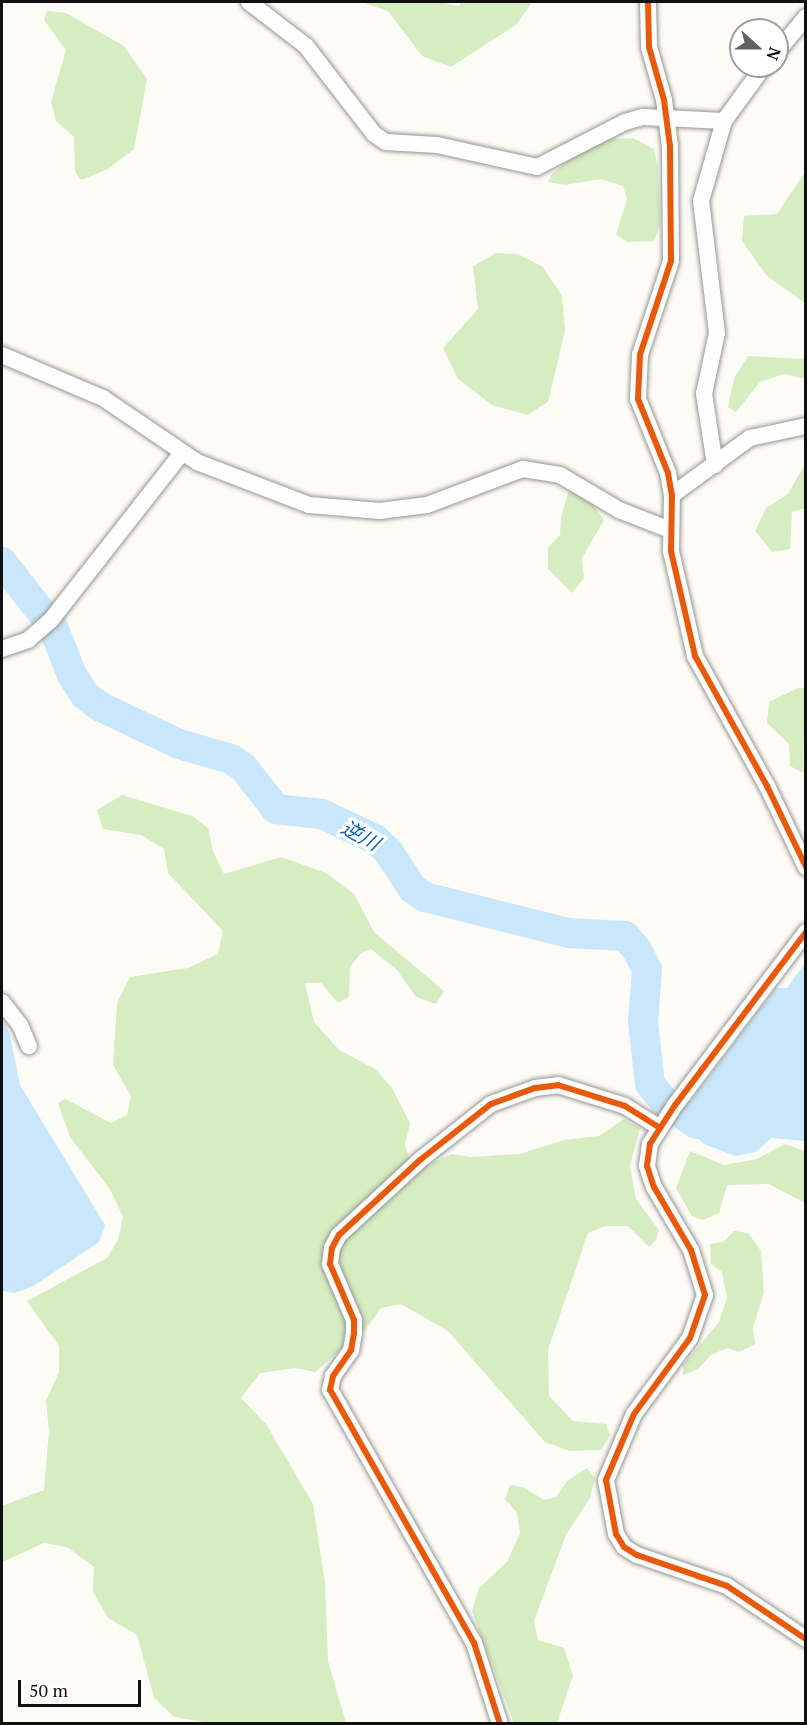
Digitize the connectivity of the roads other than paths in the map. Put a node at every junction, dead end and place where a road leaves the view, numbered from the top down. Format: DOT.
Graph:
graph roads {
  1 [pos="249,2"];
  2 [pos="648,2"];
  3 [pos="806,17"];
  4 [pos="789,38"];
  5 [pos="755,78"];
  6 [pos="667,117"];
  7 [pos="724,121"];
  8 [pos="2,355"];
  9 [pos="806,426"];
  10 [pos="182,453"];
  11 [pos="715,465"];
  12 [pos="672,495"];
  13 [pos="670,530"];
  14 [pos="2,649"];
  15 [pos="806,867"];
  16 [pos="806,932"];
  17 [pos="2,1002"];
  18 [pos="29,1046"];
  19 [pos="667,1116"];
  20 [pos="806,1639"];
  21 [pos="500,1724"];
  1 -- 6 [label="street"];
  2 -- 6 [label="street"];
  3 -- 4 [label="street"];
  5 -- 7 [label="street"];
  6 -- 7 [label="street"];
  6 -- 12 [label="street"];
  7 -- 11 [label="street"];
  8 -- 10 [label="street"];
  9 -- 11 [label="street"];
  10 -- 13 [label="street"];
  10 -- 14 [label="street"];
  11 -- 12 [label="street"];
  12 -- 13 [label="street"];
  13 -- 15 [label="street"];
  16 -- 19 [label="street"];
  17 -- 18 [label="street"];
  19 -- 20 [label="street"];
  19 -- 21 [label="street"];
}
